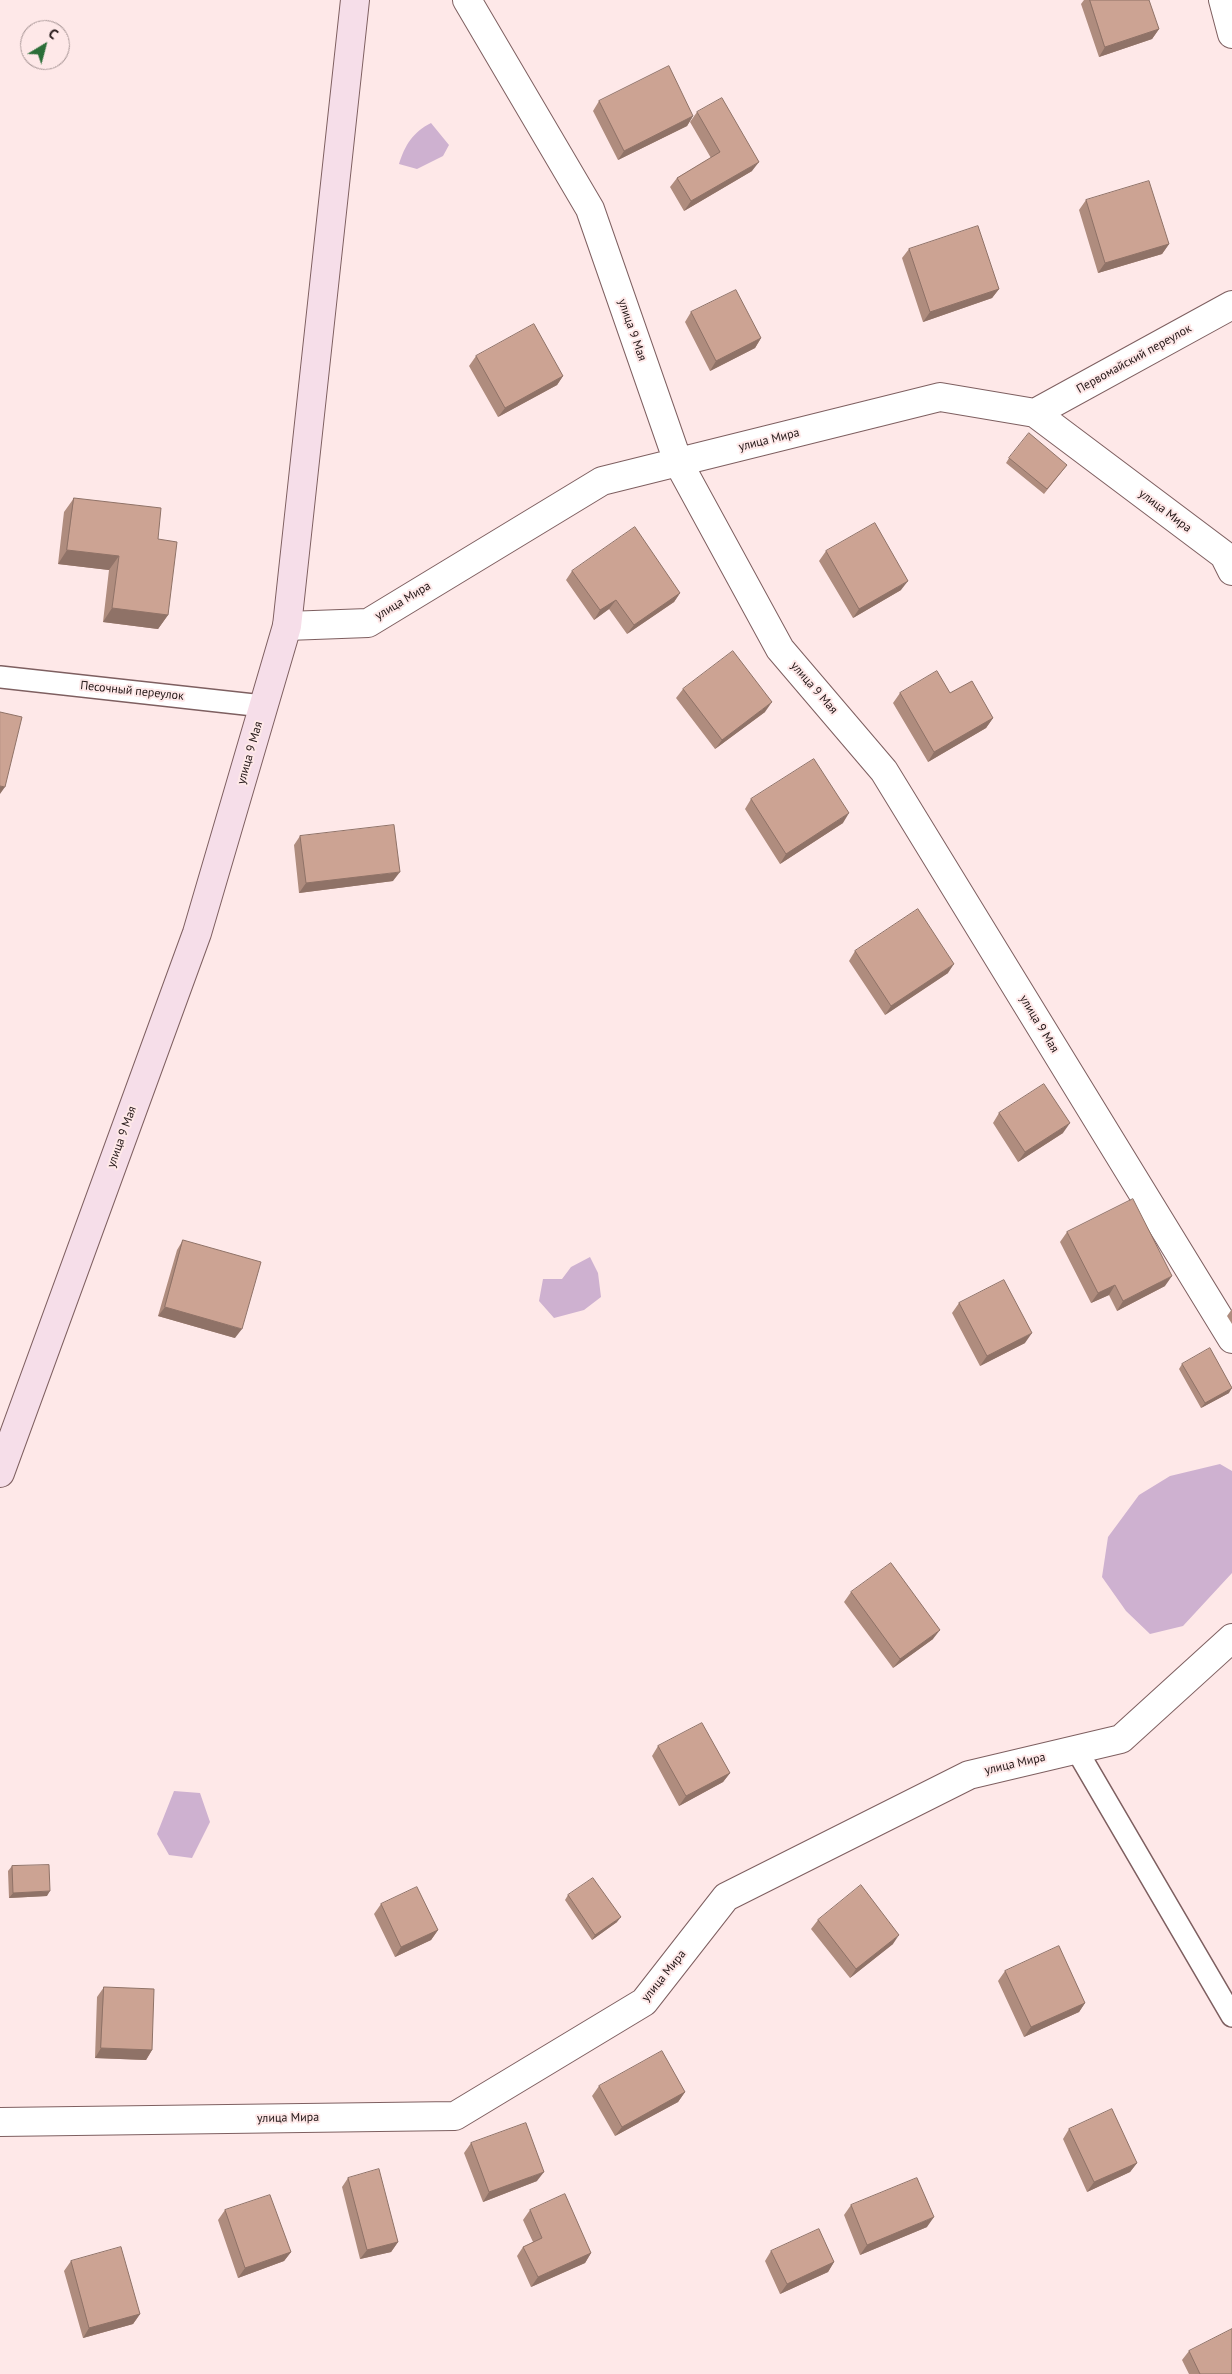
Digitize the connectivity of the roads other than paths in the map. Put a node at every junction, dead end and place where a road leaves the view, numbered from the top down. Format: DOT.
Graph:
graph roads {
  1 [pos="355,0"];
  2 [pos="467,0"];
  3 [pos="1223,0"];
  4 [pos="1232,34"];
  5 [pos="1232,305"];
  6 [pos="1036,413"];
  7 [pos="678,462"];
  8 [pos="1232,572"];
  9 [pos="287,626"];
  10 [pos="0,677"];
  11 [pos="264,706"];
  12 [pos="1232,1339"];
  13 [pos="0,1473"];
  14 [pos="1232,1638"];
  15 [pos="1076,1749"];
  16 [pos="1232,2016"];
  17 [pos="0,2122"];
  1 -- 9 [label="main road, улица 9 Мая"];
  2 -- 7 [label="street, улица 9 Мая"];
  3 -- 4 [label="street"];
  5 -- 6 [label="street, Первомайский переулок"];
  6 -- 7 [label="street, улица Мира"];
  6 -- 8 [label="street, улица Мира"];
  7 -- 9 [label="street, улица Мира"];
  7 -- 12 [label="street, улица 9 Мая"];
  9 -- 11 [label="main road, улица 9 Мая"];
  10 -- 11 [label="lane, Песочный переулок"];
  11 -- 13 [label="main road, улица 9 Мая"];
  14 -- 15 [label="street, улица Мира"];
  15 -- 16 [label="lane"];
  15 -- 17 [label="street, улица Мира"];
}
